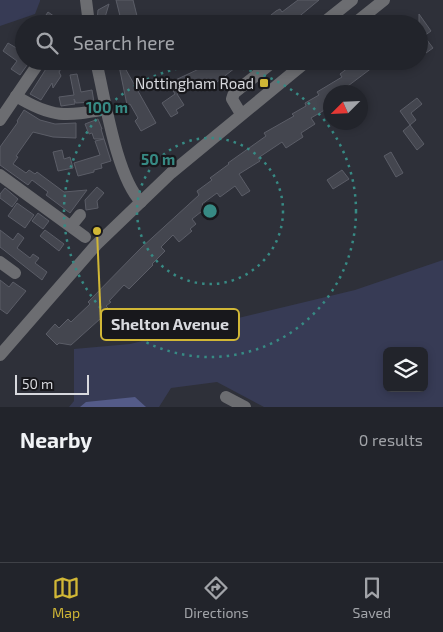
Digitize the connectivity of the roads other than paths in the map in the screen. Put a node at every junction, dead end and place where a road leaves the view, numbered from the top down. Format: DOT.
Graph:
graph roads {
  1 [pos="86,0"];
  2 [pos="352,0"];
  3 [pos="384,0"];
  4 [pos="88,15"];
  5 [pos="333,15"];
  6 [pos="365,15"];
  7 [pos="34,70"];
  8 [pos="98,70"];
  9 [pos="263,70"];
  10 [pos="296,70"];
  11 [pos="16,96"];
  12 [pos="108,109"];
  13 [pos="241,114"];
  14 [pos="0,120"];
  15 [pos="0,175"];
  16 [pos="141,202"];
  17 [pos="80,215"];
  18 [pos="71,226"];
  19 [pos="85,237"];
  20 [pos="0,262"];
  21 [pos="15,272"];
  22 [pos="2,349"];
  23 [pos="226,397"];
  24 [pos="244,407"];
  1 -- 4 [label="street"];
  2 -- 5 [label="street"];
  3 -- 6 [label="street"];
  7 -- 11 [label="street"];
  8 -- 12 [label="street"];
  9 -- 13 [label="street"];
  10 -- 13 [label="street"];
  11 -- 12 [label="street"];
  11 -- 14 [label="street"];
  12 -- 16 [label="street"];
  13 -- 16 [label="street"];
  15 -- 18 [label="street"];
  16 -- 22 [label="street"];
  17 -- 18 [label="street"];
  18 -- 19 [label="street"];
  20 -- 21 [label="street"];
  23 -- 24 [label="street"];
}
